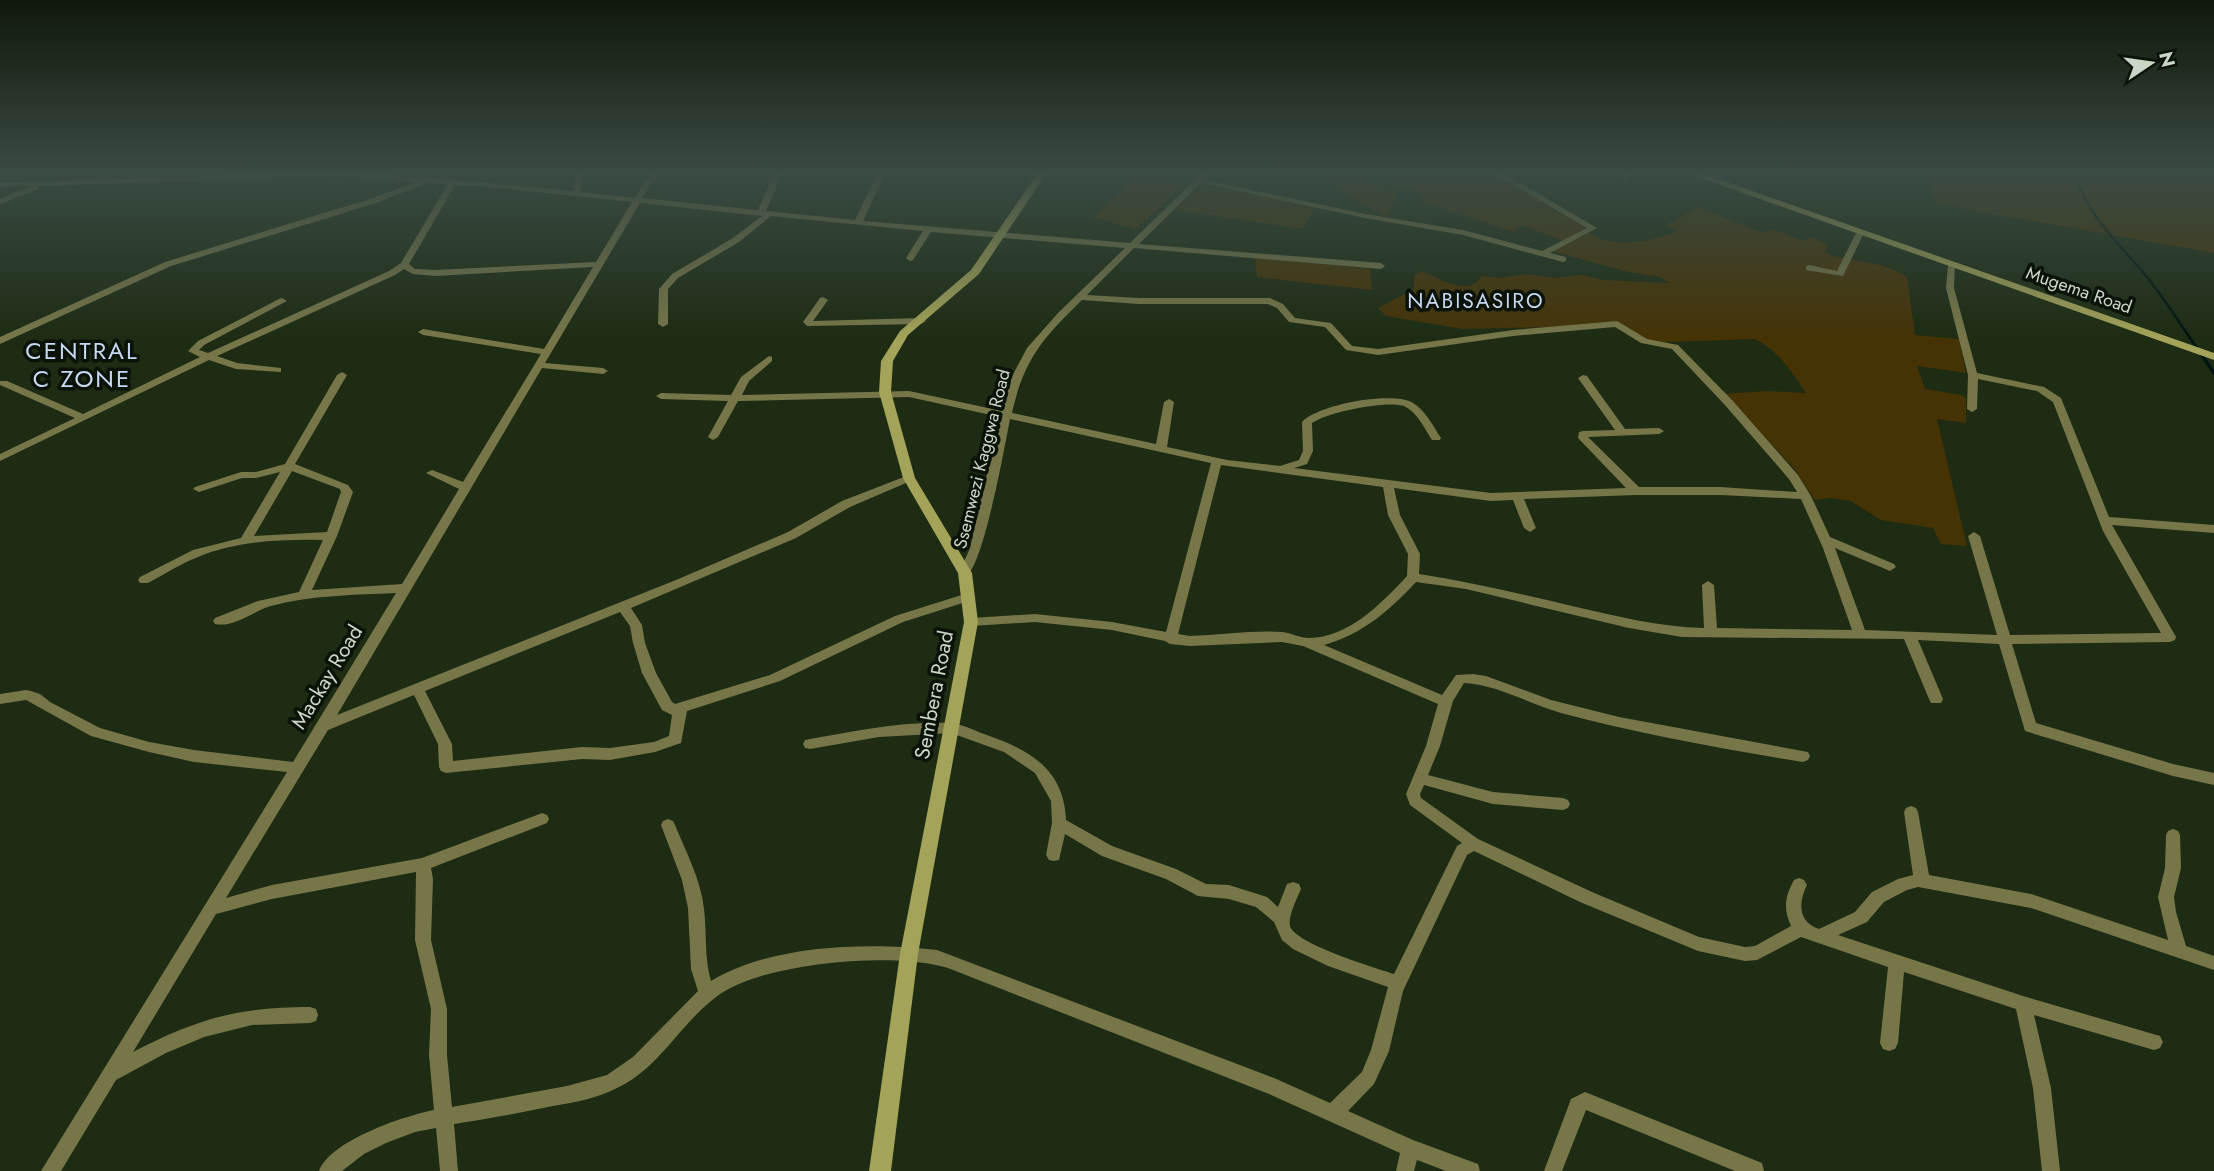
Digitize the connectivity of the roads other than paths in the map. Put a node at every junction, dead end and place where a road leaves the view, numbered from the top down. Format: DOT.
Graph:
graph roads {
  1 [pos="929,228"];
  2 [pos="283,229"];
  3 [pos="425,229"];
  4 [pos="622,229"];
  5 [pos="749,229"];
  6 [pos="938,229"];
  7 [pos="1005,229"];
  8 [pos="1150,229"];
  9 [pos="1438,229"];
  10 [pos="1592,229"];
  11 [pos="1848,229"];
  12 [pos="1002,233"];
  13 [pos="1860,233"];
  14 [pos="1135,243"];
  15 [pos="1544,253"];
  16 [pos="911,258"];
  17 [pos="1563,259"];
  18 [pos="601,264"];
  19 [pos="404,265"];
  20 [pos="1381,265"];
  21 [pos="1952,265"];
  22 [pos="1809,268"];
  23 [pos="1081,297"];
  24 [pos="822,299"];
  25 [pos="282,301"];
  26 [pos="921,321"];
  27 [pos="663,324"];
  28 [pos="423,332"];
  29 [pos="0,341"];
  30 [pos="547,352"];
  31 [pos="2211,355"];
  32 [pos="206,357"];
  33 [pos="769,359"];
  34 [pos="540,365"];
  35 [pos="278,370"];
  36 [pos="603,370"];
  37 [pos="342,375"];
  38 [pos="1973,375"];
  39 [pos="1583,378"];
  40 [pos="3,383"];
  41 [pos="885,392"];
  42 [pos="661,396"];
  43 [pos="735,397"];
  44 [pos="1169,402"];
  45 [pos="1972,409"];
  46 [pos="1007,414"];
  47 [pos="82,417"];
  48 [pos="1659,431"];
  49 [pos="1622,432"];
  50 [pos="713,438"];
  51 [pos="1436,438"];
  52 [pos="1161,448"];
  53 [pos="0,458"];
  54 [pos="1217,461"];
  55 [pos="289,466"];
  56 [pos="1277,470"];
  57 [pos="432,474"];
  58 [pos="909,478"];
  59 [pos="1388,485"];
  60 [pos="466,487"];
  61 [pos="199,489"];
  62 [pos="1636,491"];
  63 [pos="1805,495"];
  64 [pos="1518,498"];
  65 [pos="2104,520"];
  66 [pos="1530,528"];
  67 [pos="2214,529"];
  68 [pos="331,536"];
  69 [pos="1974,536"];
  70 [pos="1826,540"];
  71 [pos="245,541"];
  72 [pos="1890,567"];
  73 [pos="965,573"];
  74 [pos="1413,577"];
  75 [pos="144,580"];
  76 [pos="1708,584"];
  77 [pos="404,588"];
  78 [pos="304,595"];
  79 [pos="968,597"];
  80 [pos="624,606"];
  81 [pos="219,621"];
  82 [pos="971,622"];
  83 [pos="1711,633"];
  84 [pos="1860,635"];
  85 [pos="1909,635"];
  86 [pos="1170,639"];
  87 [pos="2002,640"];
  88 [pos="1306,642"];
  89 [pos="417,688"];
  90 [pos="0,699"];
  91 [pos="1936,699"];
  92 [pos="1446,702"];
  93 [pos="680,709"];
  94 [pos="323,726"];
  95 [pos="951,728"];
  96 [pos="810,744"];
  97 [pos="1803,756"];
  98 [pos="297,768"];
  99 [pos="1419,778"];
  100 [pos="2214,779"];
  101 [pos="1563,804"];
  102 [pos="1911,812"];
  103 [pos="542,820"];
  104 [pos="1059,823"];
  105 [pos="668,825"];
  106 [pos="2174,835"];
  107 [pos="1473,843"];
  108 [pos="1054,855"];
  109 [pos="423,864"];
  110 [pos="1922,880"];
  111 [pos="1799,885"];
  112 [pos="1293,889"];
  113 [pos="212,908"];
  114 [pos="1283,920"];
  115 [pos="1800,929"];
  116 [pos="1822,935"];
  117 [pos="2180,953"];
  118 [pos="909,954"];
  119 [pos="1897,963"];
  120 [pos="2214,963"];
  121 [pos="1399,983"];
  122 [pos="707,993"];
  123 [pos="2023,1004"];
  124 [pos="310,1015"];
  125 [pos="2154,1042"];
  126 [pos="1889,1043"];
  127 [pos="108,1074"];
  128 [pos="1334,1112"];
  129 [pos="442,1117"];
  130 [pos="1410,1148"];
  131 [pos="1755,1170"];
  132 [pos="50,1171"];
  133 [pos="328,1171"];
  134 [pos="449,1171"];
  135 [pos="880,1171"];
  136 [pos="1405,1171"];
  137 [pos="1471,1171"];
  138 [pos="1553,1171"];
  139 [pos="2051,1171"];
  1 -- 16 [label="street"];
  2 -- 29 [label="street"];
  3 -- 19 [label="street"];
  4 -- 18 [label="street, Mackay Road"];
  5 -- 27 [label="street"];
  6 -- 12 [label="street"];
  7 -- 12 [label="street, Sembera Road"];
  8 -- 14 [label="street, Ssemwezi Kaggwa Road"];
  9 -- 15 [label="street"];
  10 -- 15 [label="street"];
  11 -- 13 [label="street, Mugema Road"];
  12 -- 14 [label="street"];
  12 -- 26 [label="street, Sembera Road"];
  13 -- 21 [label="street, Mugema Road"];
  13 -- 22 [label="street"];
  14 -- 20 [label="street"];
  14 -- 23 [label="street, Ssemwezi Kaggwa Road"];
  15 -- 17 [label="street"];
  18 -- 19 [label="street"];
  18 -- 30 [label="street, Mackay Road"];
  19 -- 32 [label="street"];
  21 -- 31 [label="street, Mugema Road"];
  21 -- 38 [label="street"];
  23 -- 46 [label="street, Ssemwezi Kaggwa Road"];
  23 -- 63 [label="street"];
  24 -- 26 [label="street"];
  25 -- 32 [label="street"];
  26 -- 41 [label="street, Sembera Road"];
  28 -- 30 [label="street"];
  30 -- 34 [label="street, Mackay Road"];
  32 -- 35 [label="street"];
  32 -- 47 [label="street"];
  33 -- 43 [label="street"];
  34 -- 36 [label="street"];
  34 -- 60 [label="street, Mackay Road"];
  37 -- 55 [label="street"];
  38 -- 45 [label="street"];
  38 -- 65 [label="street"];
  39 -- 49 [label="street"];
  40 -- 47 [label="street"];
  41 -- 43 [label="street"];
  41 -- 46 [label="street"];
  41 -- 58 [label="street, Sembera Road"];
  42 -- 43 [label="street"];
  43 -- 50 [label="street"];
  44 -- 52 [label="street"];
  46 -- 52 [label="street"];
  46 -- 73 [label="street, Ssemwezi Kaggwa Road"];
  47 -- 53 [label="street"];
  48 -- 49 [label="street"];
  49 -- 62 [label="street"];
  51 -- 56 [label="street"];
  52 -- 54 [label="street"];
  54 -- 56 [label="street"];
  54 -- 86 [label="street"];
  55 -- 61 [label="street"];
  55 -- 68 [label="street"];
  55 -- 71 [label="street"];
  56 -- 59 [label="street"];
  57 -- 60 [label="street"];
  58 -- 73 [label="street, Sembera Road"];
  58 -- 80 [label="street"];
  59 -- 64 [label="street"];
  59 -- 74 [label="street"];
  60 -- 77 [label="street, Mackay Road"];
  62 -- 63 [label="street"];
  62 -- 64 [label="street"];
  63 -- 70 [label="street"];
  64 -- 66 [label="street"];
  65 -- 67 [label="street"];
  65 -- 87 [label="street"];
  68 -- 71 [label="street"];
  68 -- 78 [label="street"];
  69 -- 87 [label="street"];
  70 -- 72 [label="street"];
  70 -- 84 [label="street"];
  71 -- 75 [label="street"];
  73 -- 79 [label="street, Sembera Road"];
  74 -- 83 [label="street"];
  74 -- 88 [label="street"];
  76 -- 83 [label="street"];
  77 -- 78 [label="street"];
  77 -- 94 [label="street, Mackay Road"];
  78 -- 81 [label="street"];
  79 -- 82 [label="street, Sembera Road"];
  79 -- 93 [label="street"];
  80 -- 89 [label="street"];
  80 -- 93 [label="street"];
  82 -- 86 [label="street"];
  82 -- 95 [label="street, Sembera Road"];
  83 -- 84 [label="street"];
  84 -- 85 [label="street"];
  85 -- 87 [label="street"];
  85 -- 91 [label="street"];
  86 -- 88 [label="street"];
  87 -- 100 [label="street"];
  88 -- 92 [label="street"];
  89 -- 93 [label="street"];
  89 -- 94 [label="street"];
  90 -- 98 [label="street"];
  92 -- 97 [label="street"];
  92 -- 99 [label="street"];
  94 -- 98 [label="street, Mackay Road"];
  95 -- 96 [label="street"];
  95 -- 104 [label="street"];
  95 -- 118 [label="street, Sembera Road"];
  98 -- 113 [label="street, Mackay Road"];
  99 -- 101 [label="street"];
  99 -- 107 [label="street"];
  102 -- 110 [label="street"];
  103 -- 109 [label="street"];
  104 -- 108 [label="street"];
  104 -- 114 [label="street"];
  105 -- 122 [label="street"];
  106 -- 117 [label="street"];
  107 -- 115 [label="street"];
  107 -- 121 [label="street"];
  109 -- 113 [label="street"];
  109 -- 129 [label="street"];
  110 -- 116 [label="street"];
  110 -- 117 [label="street"];
  111 -- 115 [label="street"];
  112 -- 114 [label="street"];
  113 -- 127 [label="street, Mackay Road"];
  114 -- 121 [label="street"];
  115 -- 116 [label="street"];
  116 -- 119 [label="street"];
  117 -- 120 [label="street"];
  118 -- 122 [label="street"];
  118 -- 128 [label="street"];
  118 -- 135 [label="street, Sembera Road"];
  119 -- 123 [label="street"];
  119 -- 126 [label="street"];
  121 -- 128 [label="street"];
  122 -- 129 [label="street"];
  123 -- 125 [label="street"];
  123 -- 139 [label="street"];
  124 -- 127 [label="street"];
  127 -- 132 [label="street, Mackay Road"];
  128 -- 130 [label="street"];
  129 -- 133 [label="street"];
  129 -- 134 [label="street"];
  130 -- 136 [label="street"];
  130 -- 137 [label="street"];
  131 -- 138 [label="street"];
}
